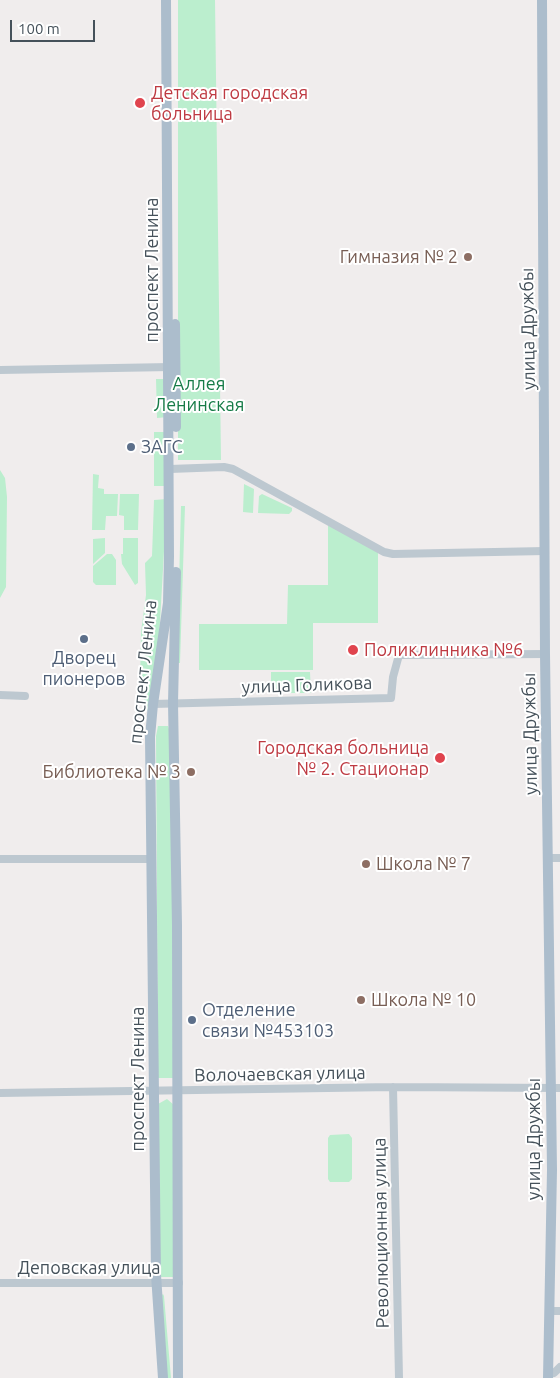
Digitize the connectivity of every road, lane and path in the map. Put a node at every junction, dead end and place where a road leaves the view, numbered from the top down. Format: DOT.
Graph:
graph roads {
  1 [pos="166,0"];
  2 [pos="173,0"];
  3 [pos="542,0"];
  4 [pos="172,367"];
  5 [pos="0,370"];
  6 [pos="173,468"];
  7 [pos="545,550"];
  8 [pos="545,654"];
  9 [pos="0,695"];
  10 [pos="24,696"];
  11 [pos="154,704"];
  12 [pos="173,704"];
  13 [pos="549,858"];
  14 [pos="560,858"];
  15 [pos="0,859"];
  16 [pos="151,859"];
  17 [pos="393,1087"];
  18 [pos="555,1088"];
  19 [pos="154,1091"];
  20 [pos="177,1091"];
  21 [pos="0,1093"];
  22 [pos="0,1283"];
  23 [pos="179,1283"];
  24 [pos="156,1284"];
  25 [pos="555,1312"];
  26 [pos="560,1367"];
  27 [pos="548,1376"];
  28 [pos="163,1378"];
  29 [pos="178,1378"];
  30 [pos="399,1378"];
  1 -- 4 [label="main road, проспект Ленина"];
  2 -- 4 [label="main road, проспект Ленина"];
  3 -- 7 [label="main road, улица Дружбы"];
  4 -- 5 [label="street"];
  4 -- 6 [label="main road, проспект Ленина"];
  6 -- 7 [label="street"];
  6 -- 11 [label="main road, проспект Ленина"];
  6 -- 12 [label="main road, проспект Ленина"];
  7 -- 8 [label="main road, улица Дружбы"];
  8 -- 12 [label="street, улица Голикова"];
  8 -- 13 [label="main road, улица Дружбы"];
  9 -- 10 [label="street"];
  11 -- 12 [label="street, улица Голикова"];
  11 -- 16 [label="main road, проспект Ленина"];
  12 -- 20 [label="main road, проспект Ленина"];
  13 -- 14 [label="street"];
  13 -- 18 [label="main road, улица Дружбы"];
  15 -- 16 [label="street"];
  16 -- 19 [label="main road, проспект Ленина"];
  17 -- 18 [label="street, Волочаевская улица"];
  17 -- 20 [label="street, Волочаевская улица"];
  17 -- 30 [label="street, Революционная улица"];
  18 -- 25 [label="main road, улица Дружбы"];
  19 -- 20 [label="street, Волочаевская улица"];
  19 -- 21 [label="street, Волочаевская улица"];
  19 -- 24 [label="main road, проспект Ленина"];
  20 -- 23 [label="main road, проспект Ленина"];
  22 -- 24 [label="street, Деповская улица"];
  23 -- 24 [label="street, Деповская улица"];
  23 -- 29 [label="main road, проспект Ленина"];
  24 -- 28 [label="main road, проспект Ленина"];
  25 -- 27 [label="main road, улица Дружбы"];
  26 -- 27 [label="street"];
}
